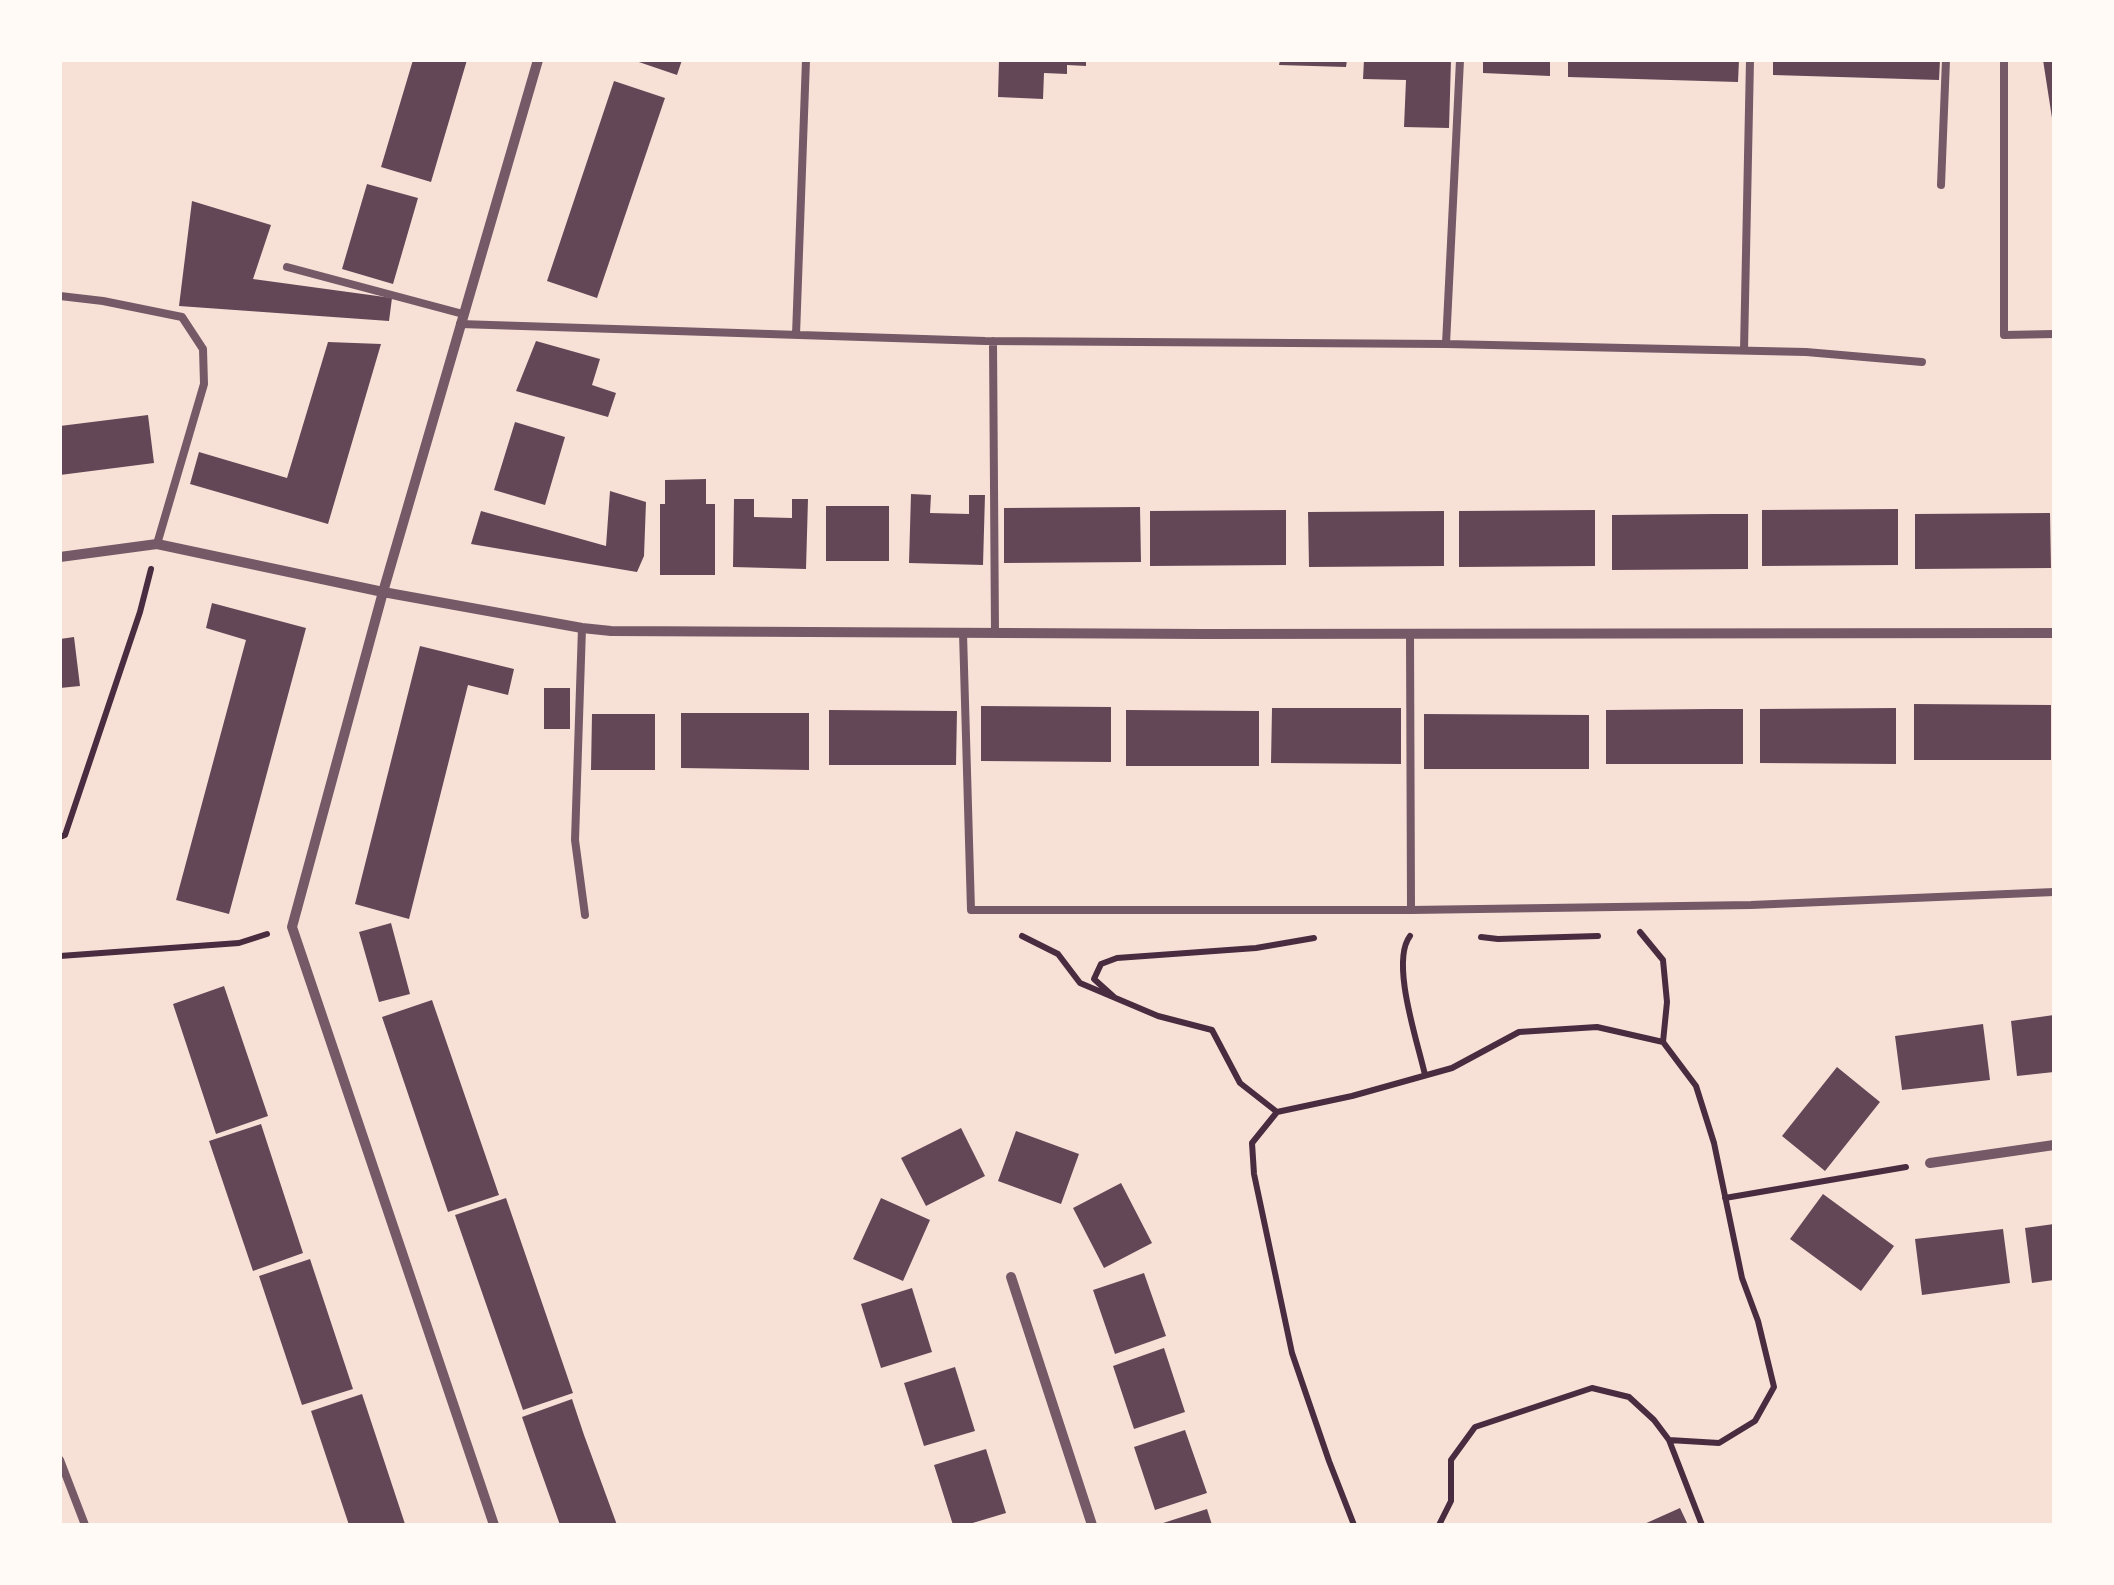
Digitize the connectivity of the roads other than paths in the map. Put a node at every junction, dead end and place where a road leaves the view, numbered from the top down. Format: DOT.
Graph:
graph roads {
  1 [pos="538,60"];
  2 [pos="806,60"];
  3 [pos="1460,60"];
  4 [pos="1750,60"];
  5 [pos="1946,60"];
  6 [pos="2004,60"];
  7 [pos="1941,185"];
  8 [pos="286,267"];
  9 [pos="60,296"];
  10 [pos="462,319"];
  11 [pos="2054,334"];
  12 [pos="796,335"];
  13 [pos="993,340"];
  14 [pos="1446,344"];
  15 [pos="1744,350"];
  16 [pos="1922,362"];
  17 [pos="157,544"];
  18 [pos="60,557"];
  19 [pos="383,592"];
  20 [pos="582,628"];
  21 [pos="964,633"];
  22 [pos="995,633"];
  23 [pos="2054,633"];
  24 [pos="1410,634"];
  25 [pos="2054,892"];
  26 [pos="1410,910"];
  27 [pos="585,915"];
  28 [pos="2054,1146"];
  29 [pos="1930,1163"];
  30 [pos="1011,1277"];
  31 [pos="60,1460"];
  32 [pos="85,1525"];
  33 [pos="494,1525"];
  34 [pos="1092,1525"];
  1 -- 10 [label="street"];
  2 -- 12 [label="lane"];
  3 -- 14 [label="lane"];
  4 -- 15 [label="lane"];
  5 -- 7 [label="lane"];
  6 -- 11 [label="lane"];
  8 -- 10 [label="lane"];
  9 -- 17 [label="lane"];
  10 -- 12 [label="lane"];
  10 -- 19 [label="street"];
  12 -- 13 [label="lane"];
  13 -- 14 [label="lane"];
  13 -- 22 [label="lane"];
  14 -- 15 [label="lane"];
  15 -- 16 [label="lane"];
  17 -- 18 [label="street"];
  17 -- 19 [label="street"];
  19 -- 20 [label="street"];
  19 -- 33 [label="street"];
  20 -- 21 [label="street"];
  20 -- 27 [label="lane"];
  21 -- 22 [label="street"];
  21 -- 26 [label="lane"];
  22 -- 24 [label="street"];
  23 -- 24 [label="street"];
  24 -- 26 [label="lane"];
  25 -- 26 [label="lane"];
  28 -- 29 [label="street"];
  30 -- 34 [label="street"];
  31 -- 32 [label="lane"];
}
